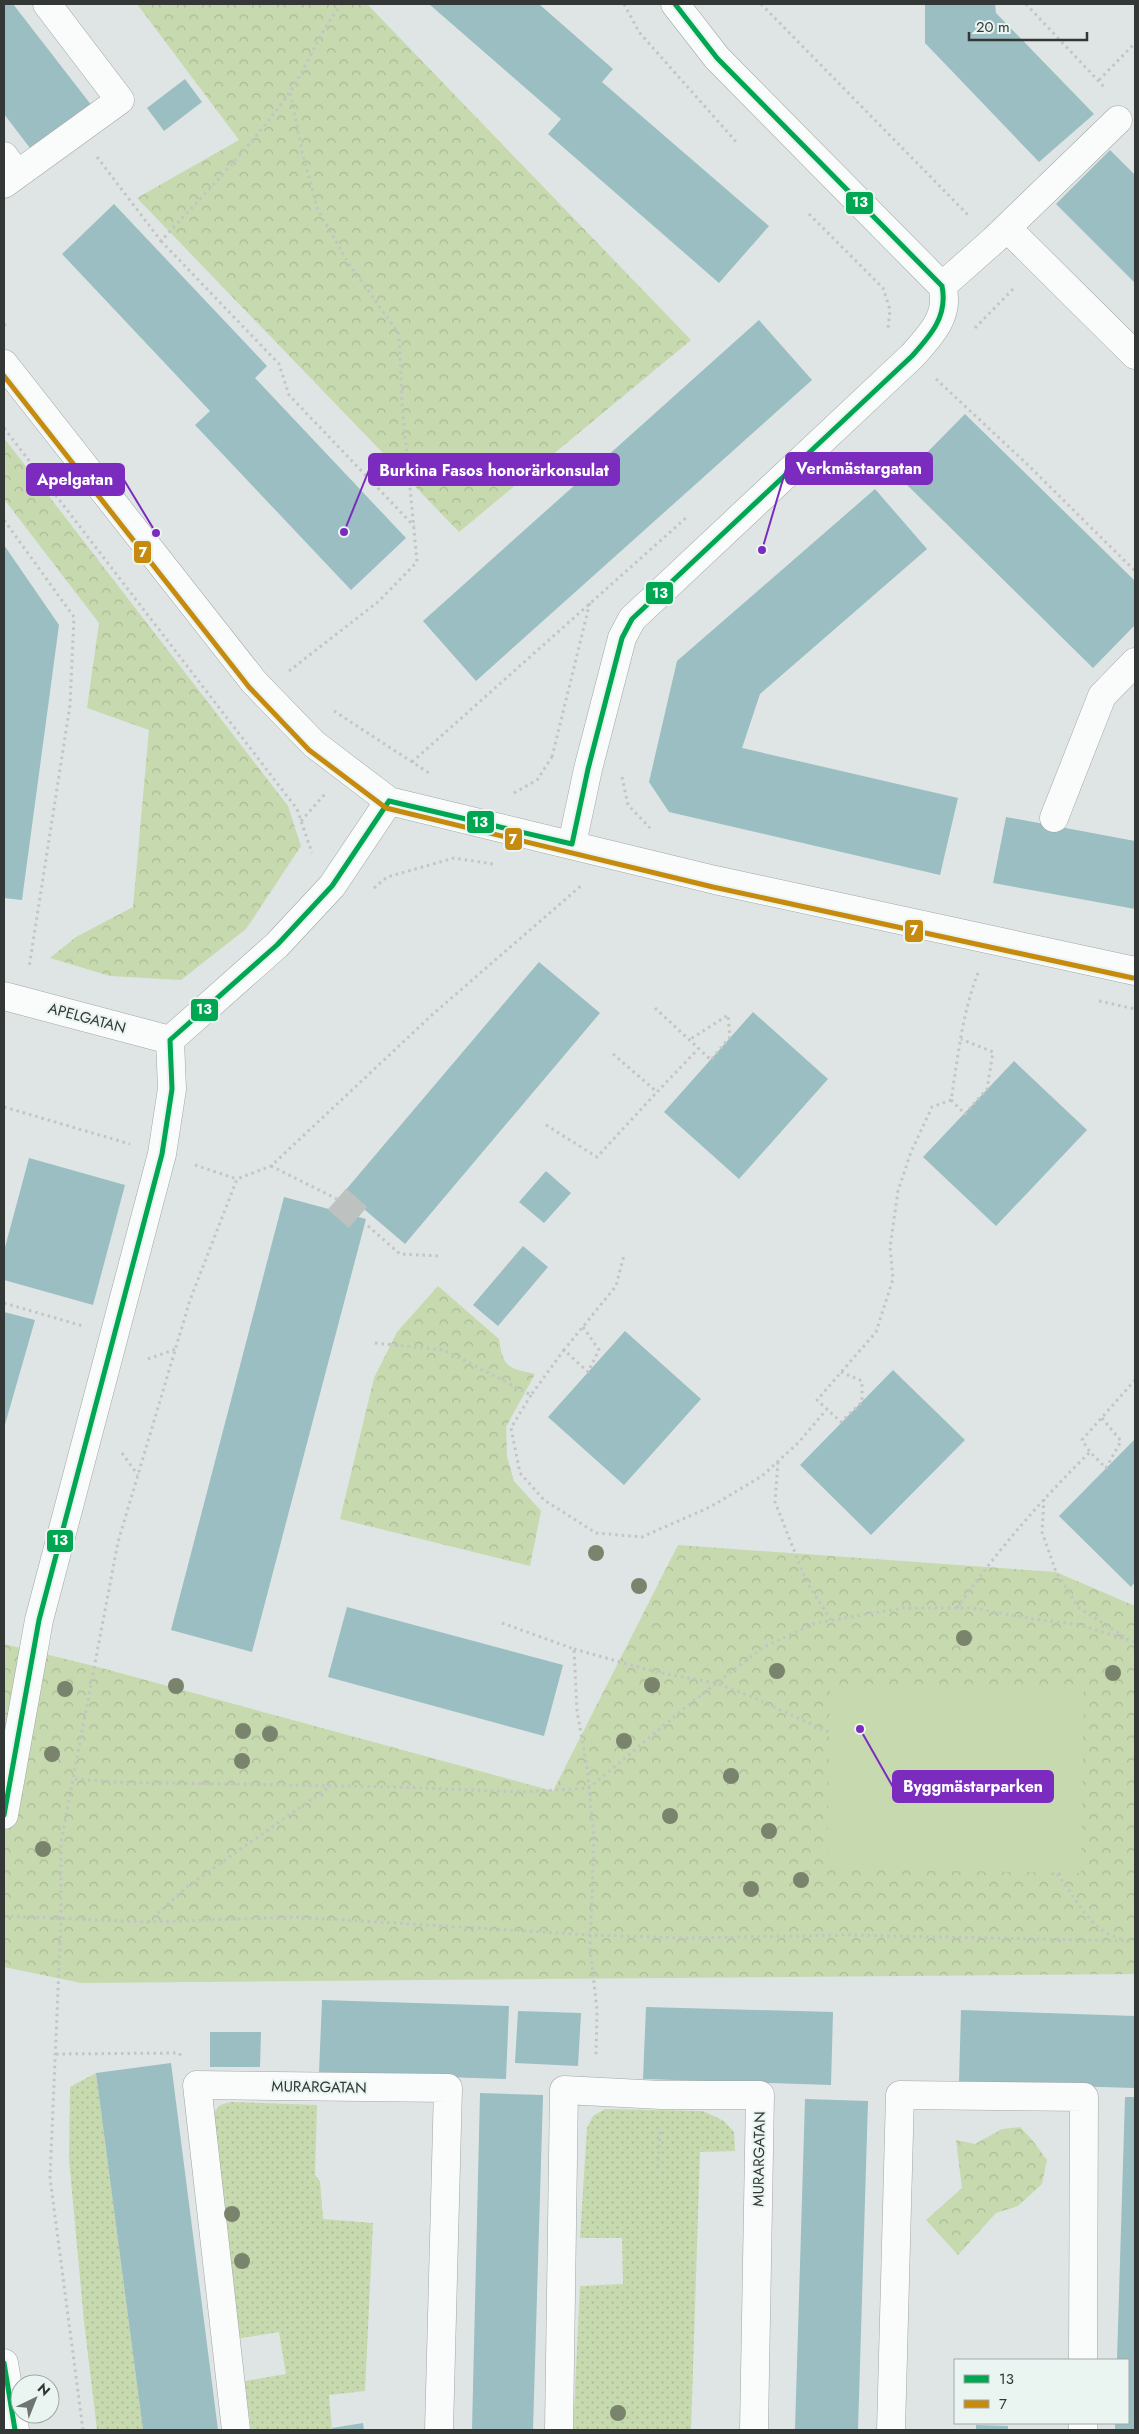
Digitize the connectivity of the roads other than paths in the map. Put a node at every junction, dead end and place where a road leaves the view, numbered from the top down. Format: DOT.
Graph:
graph roads {
  1 [pos="47,4"];
  2 [pos="675,4"];
  3 [pos="1118,120"];
  4 [pos="8,171"];
  5 [pos="1000,234"];
  6 [pos="942,286"];
  7 [pos="1135,356"];
  8 [pos="4,364"];
  9 [pos="1135,662"];
  10 [pos="390,801"];
  11 [pos="1054,818"];
  12 [pos="572,844"];
  13 [pos="1135,971"];
  14 [pos="14,999"];
  15 [pos="170,1040"];
  16 [pos="4,1815"];
  17 [pos="1083,2359"];
  18 [pos="4,2363"];
  19 [pos="15,2430"];
  20 [pos="236,2430"];
  21 [pos="439,2430"];
  22 [pos="559,2430"];
  23 [pos="754,2430"];
  24 [pos="891,2430"];
  1 -- 4 [label="street"];
  2 -- 6 [label="street"];
  3 -- 5 [label="street"];
  5 -- 6 [label="street"];
  5 -- 7 [label="street"];
  6 -- 12 [label="street"];
  8 -- 10 [label="street"];
  9 -- 11 [label="street"];
  10 -- 12 [label="street"];
  10 -- 15 [label="street"];
  12 -- 13 [label="street"];
  14 -- 15 [label="street, APELGATAN"];
  15 -- 16 [label="street"];
  17 -- 24 [label="street"];
  18 -- 19 [label="street"];
  20 -- 21 [label="street, MURARGATAN"];
  22 -- 23 [label="street, MURARGATAN"];
}
